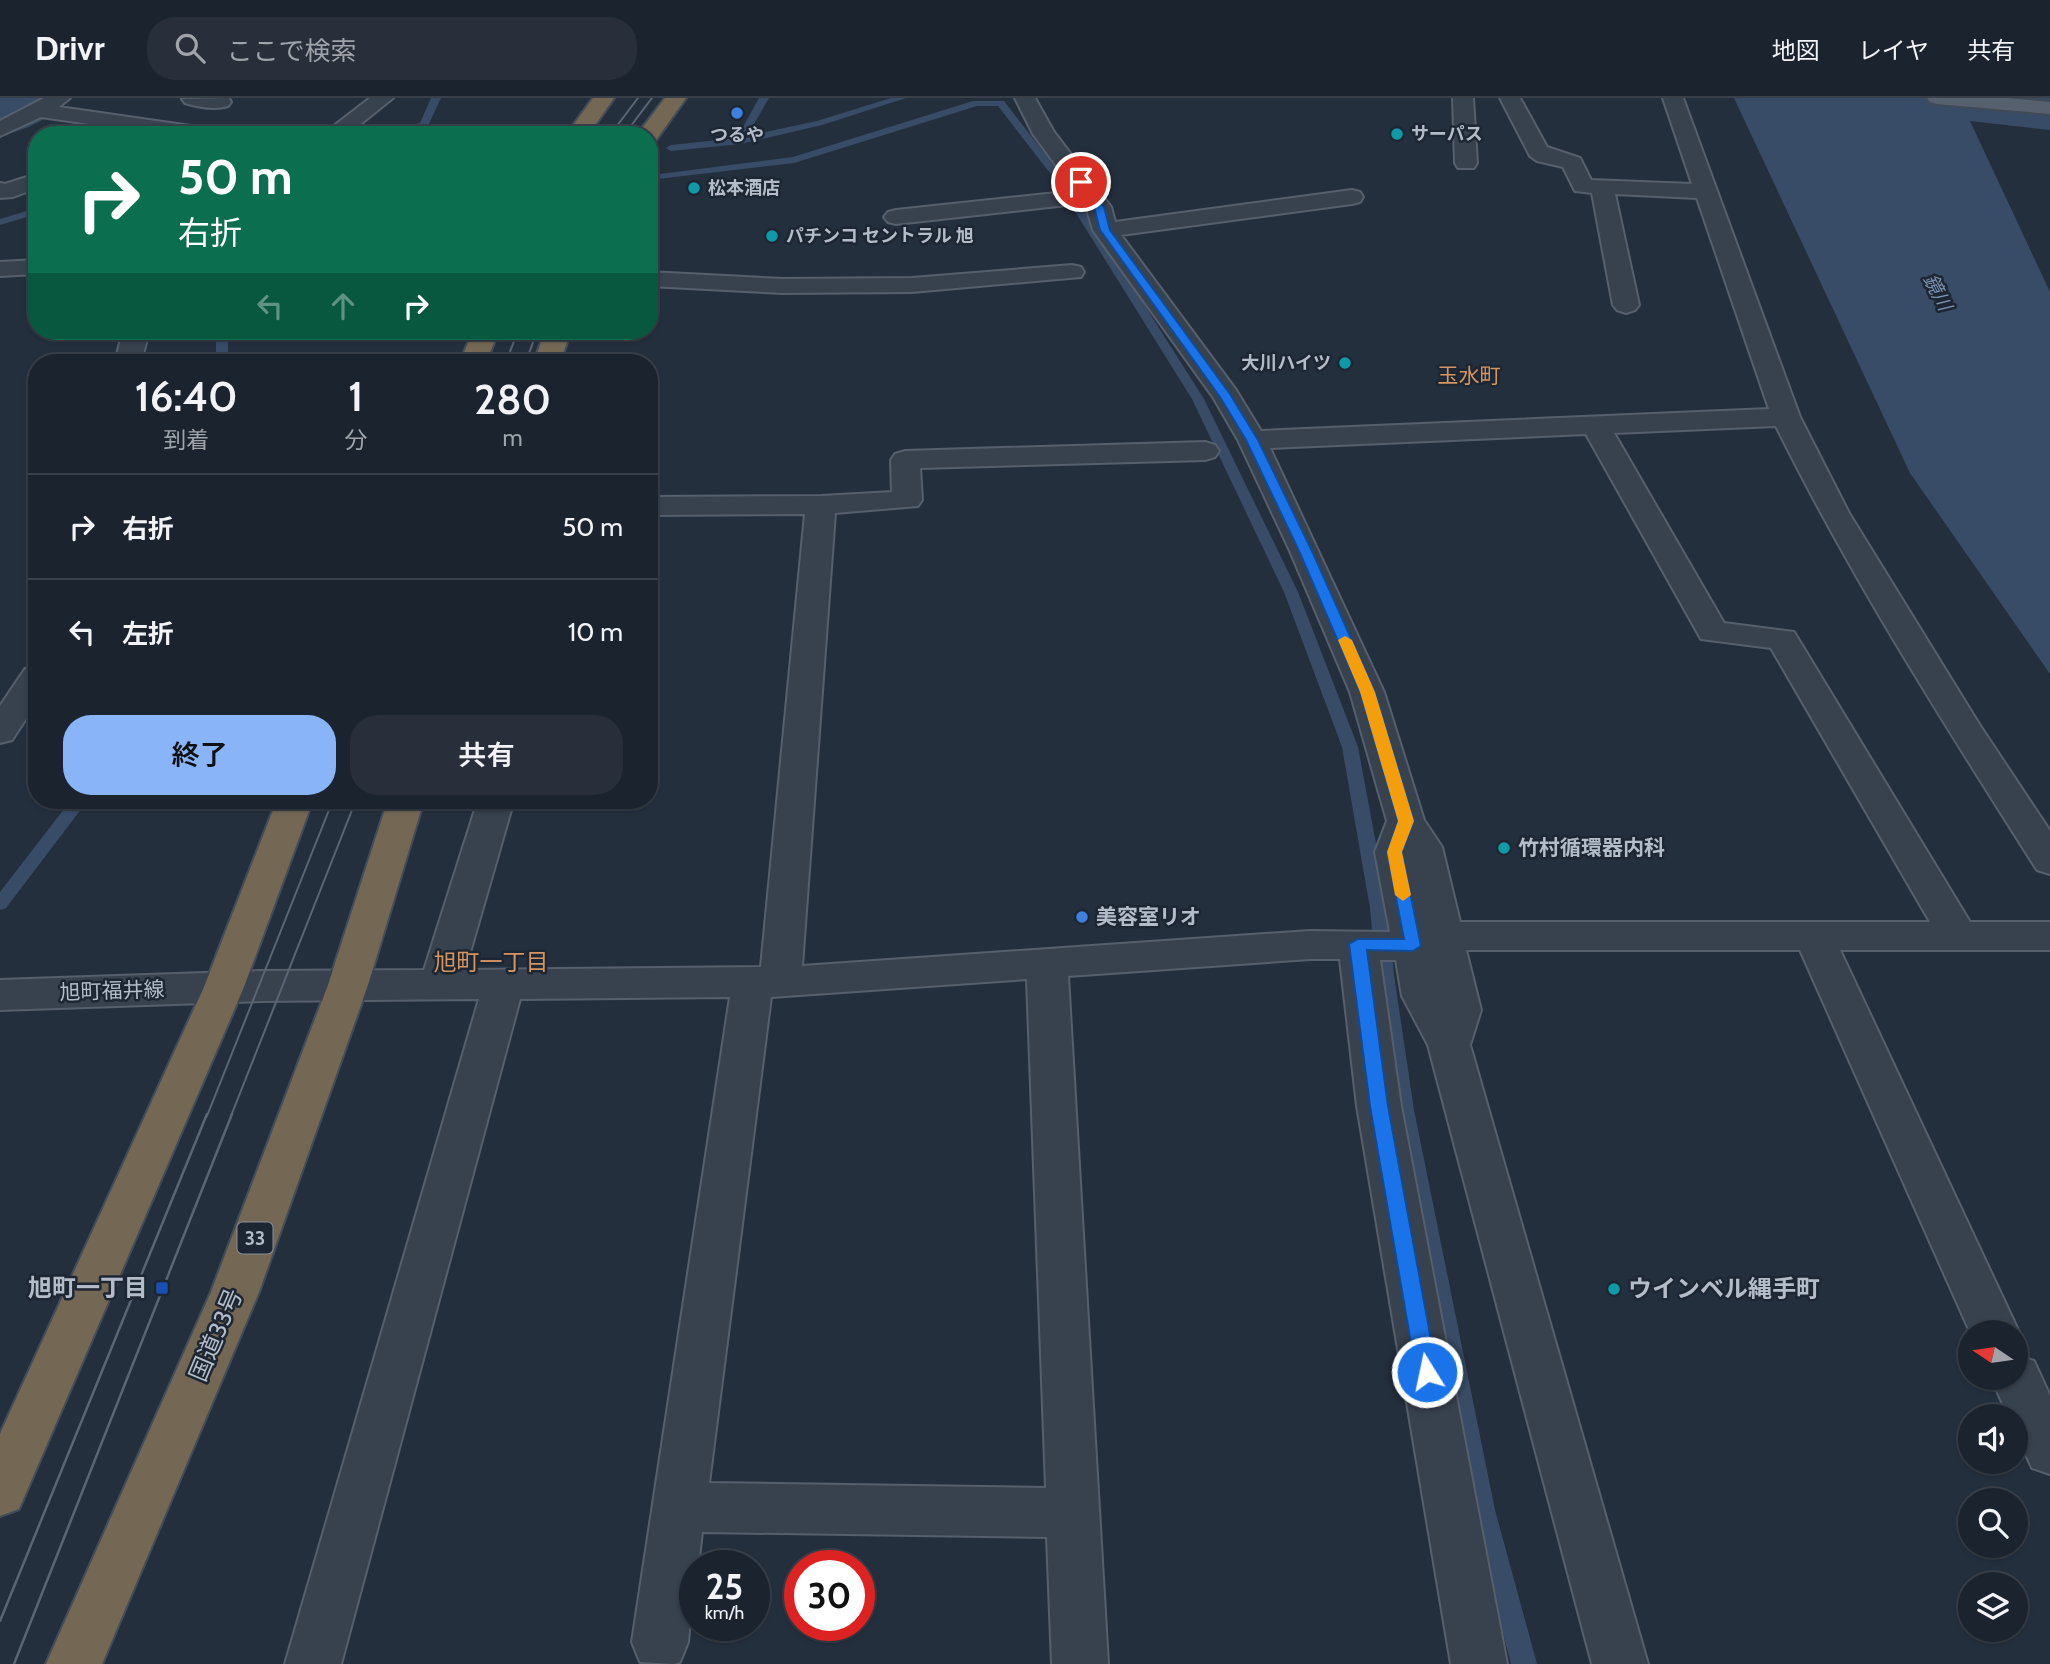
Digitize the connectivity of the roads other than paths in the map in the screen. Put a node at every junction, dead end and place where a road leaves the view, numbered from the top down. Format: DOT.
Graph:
graph roads {
  1 [pos="60,98"];
  2 [pos="383,98"];
  3 [pos="604,98"];
  4 [pos="676,98"];
  5 [pos="1025,98"];
  6 [pos="1463,98"];
  7 [pos="1510,98"];
  8 [pos="1673,98"];
  9 [pos="1937,98"];
  10 [pos="192,99"];
  11 [pos="229,101"];
  12 [pos="2050,108"];
  13 [pos="39,110"];
  14 [pos="150,126"];
  15 [pos="345,126"];
  16 [pos="584,126"];
  17 [pos="655,126"];
  18 [pos="0,130"];
  19 [pos="1466,163"];
  20 [pos="28,183"];
  21 [pos="1602,187"];
  22 [pos="0,190"];
  23 [pos="1704,191"];
  24 [pos="1090,196"];
  25 [pos="1352,197"];
  26 [pos="897,217"];
  27 [pos="1105,230"];
  28 [pos="28,267"];
  29 [pos="0,269"];
  30 [pos="1072,272"];
  31 [pos="658,279"];
  32 [pos="28,282"];
  33 [pos="0,283"];
  34 [pos="1626,304"];
  35 [pos="1786,417"];
  36 [pos="1596,426"];
  37 [pos="1252,440"];
  38 [pos="1205,451"];
  39 [pos="821,505"];
  40 [pos="658,506"];
  41 [pos="28,690"];
  42 [pos="0,732"];
  43 [pos="292,809"];
  44 [pos="403,809"];
  45 [pos="493,809"];
  46 [pos="2050,861"];
  47 [pos="1813,934"];
  48 [pos="1958,936"];
  49 [pos="2050,936"];
  50 [pos="1396,943"];
  51 [pos="1047,965"];
  52 [pos="766,982"];
  53 [pos="440,984"];
  54 [pos="504,984"];
  55 [pos="348,985"];
  56 [pos="223,987"];
  57 [pos="0,995"];
  58 [pos="1990,1320"];
  59 [pos="2022,1390"];
  60 [pos="2050,1451"];
  61 [pos="0,1492"];
  62 [pos="679,1507"];
  63 [pos="1073,1513"];
  64 [pos="660,1642"];
  65 [pos="74,1664"];
  66 [pos="313,1664"];
  67 [pos="1080,1664"];
  68 [pos="1479,1664"];
  69 [pos="1620,1664"];
  1 -- 13 [label="street"];
  2 -- 15 [label="street"];
  3 -- 16 [label="highway"];
  4 -- 17 [label="highway"];
  5 -- 24 [label="street"];
  6 -- 19 [label="street"];
  7 -- 21 [label="street"];
  8 -- 23 [label="street"];
  9 -- 12 [label="main road"];
  10 -- 11 [label="street"];
  13 -- 14 [label="street"];
  13 -- 18 [label="street"];
  20 -- 22 [label="street"];
  21 -- 23 [label="street"];
  21 -- 34 [label="street"];
  23 -- 35 [label="street"];
  24 -- 26 [label="street"];
  24 -- 27 [label="street"];
  25 -- 27 [label="street"];
  27 -- 37 [label="street"];
  28 -- 29 [label="street"];
  30 -- 31 [label="street"];
  32 -- 33 [label="street"];
  35 -- 36 [label="street"];
  35 -- 46 [label="street"];
  36 -- 37 [label="street"];
  36 -- 48 [label="street"];
  37 -- 50 [label="street"];
  38 -- 39 [label="street"];
  39 -- 40 [label="street"];
  39 -- 52 [label="street"];
  41 -- 42 [label="street"];
  43 -- 56 [label="highway"];
  44 -- 55 [label="highway, 国道33号 / 33"];
  45 -- 53 [label="street"];
  47 -- 48 [label="street, 旭町福井線"];
  47 -- 50 [label="street, 旭町福井線"];
  47 -- 58 [label="street"];
  48 -- 49 [label="street, 旭町福井線"];
  50 -- 51 [label="street, 旭町福井線"];
  50 -- 68 [label="street"];
  50 -- 69 [label="street"];
  51 -- 52 [label="street, 旭町福井線"];
  51 -- 63 [label="street"];
  52 -- 54 [label="street, 旭町福井線"];
  52 -- 62 [label="street"];
  53 -- 54 [label="street, 旭町福井線"];
  53 -- 55 [label="street, 旭町福井線"];
  54 -- 66 [label="street"];
  55 -- 56 [label="street, 旭町福井線"];
  55 -- 65 [label="highway, 国道33号 / 33"];
  56 -- 57 [label="street, 旭町福井線"];
  56 -- 61 [label="highway"];
  59 -- 60 [label="street"];
  62 -- 63 [label="street"];
  62 -- 64 [label="street"];
  63 -- 67 [label="street"];
}
